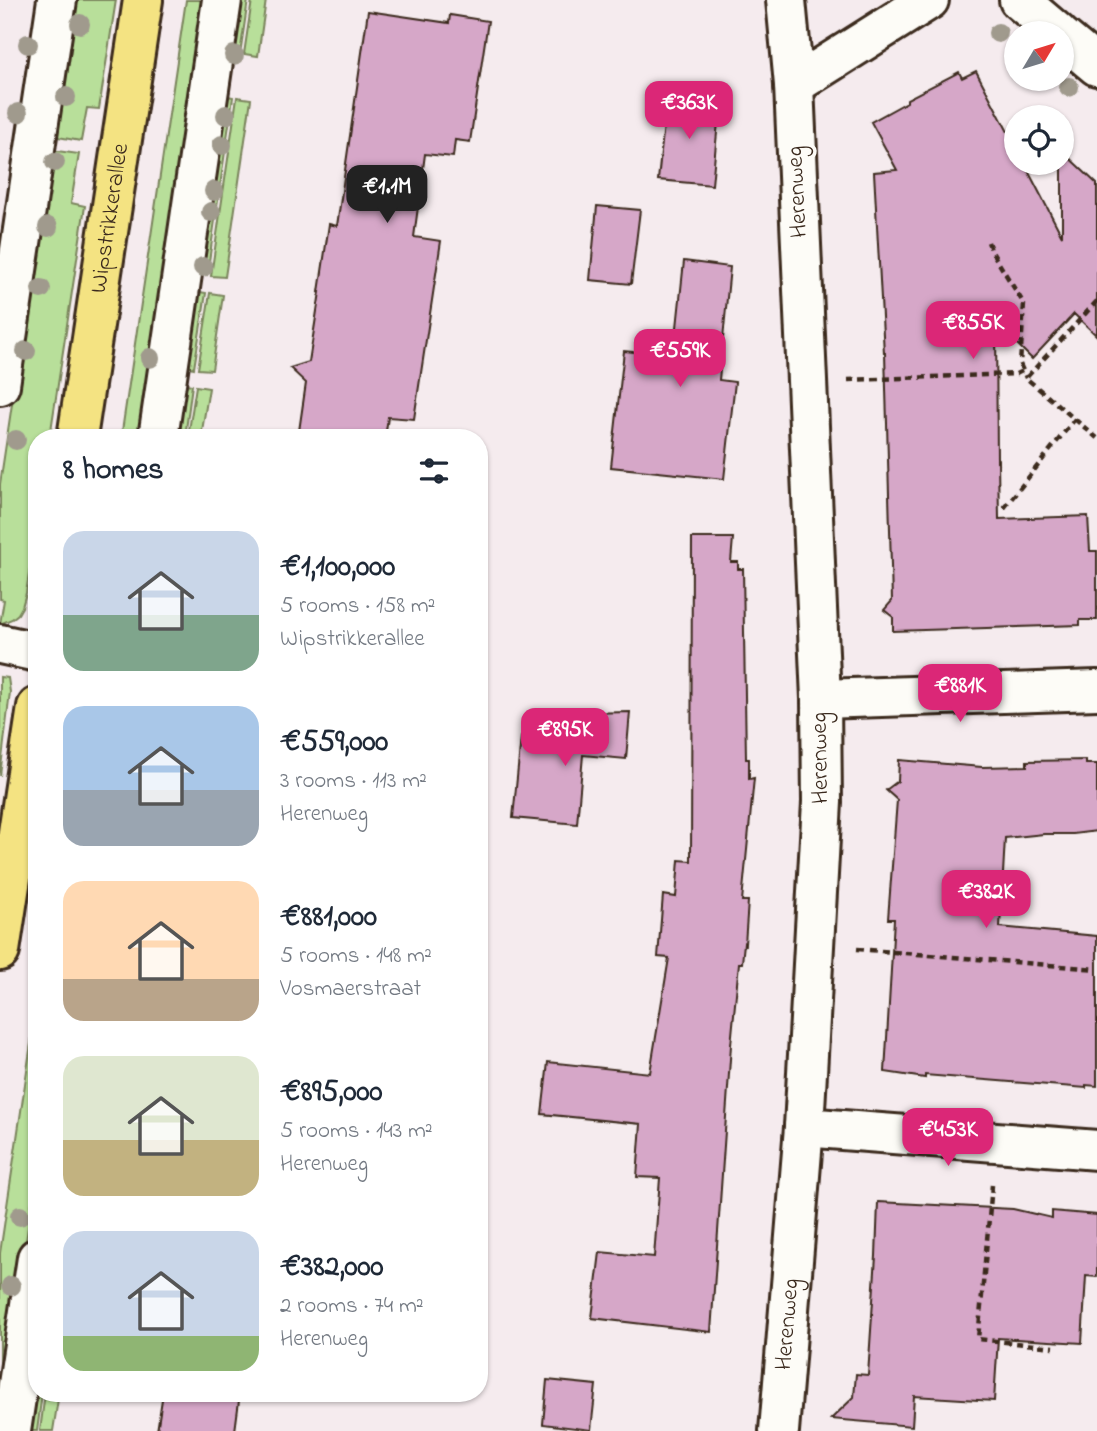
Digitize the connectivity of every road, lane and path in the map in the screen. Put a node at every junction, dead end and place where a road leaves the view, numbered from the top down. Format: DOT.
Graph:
graph roads {
  1 [pos="57,0"];
  2 [pos="143,0"];
  3 [pos="222,0"];
  4 [pos="786,0"];
  5 [pos="929,0"];
  6 [pos="1019,0"];
  7 [pos="1044,21"];
  8 [pos="1074,47"];
  9 [pos="1097,66"];
  10 [pos="794,85"];
  11 [pos="988,242"];
  12 [pos="1097,300"];
  13 [pos="1022,371"];
  14 [pos="1026,378"];
  15 [pos="807,381"];
  16 [pos="0,385"];
  17 [pos="1075,419"];
  18 [pos="78,429"];
  19 [pos="159,429"];
  20 [pos="1097,438"];
  21 [pos="1004,508"];
  22 [pos="0,644"];
  23 [pos="28,650"];
  24 [pos="1097,690"];
  25 [pos="821,699"];
  26 [pos="28,766"];
  27 [pos="814,946"];
  28 [pos="0,951"];
  29 [pos="1097,969"];
  30 [pos="804,1128"];
  31 [pos="996,1142"];
  32 [pos="1097,1150"];
  33 [pos="28,1318"];
  34 [pos="1055,1347"];
  35 [pos="11,1431"];
  36 [pos="779,1431"];
  1 -- 16 [label="street"];
  2 -- 18 [label="main road, Wipstrikkerallee"];
  3 -- 19 [label="street"];
  4 -- 10 [label="street, Herenweg"];
  5 -- 10 [label="street"];
  6 -- 7 [label="street"];
  8 -- 9 [label="street"];
  10 -- 15 [label="street, Herenweg"];
  11 -- 13 [label="path"];
  12 -- 14 [label="path"];
  13 -- 14 [label="path"];
  13 -- 15 [label="path"];
  14 -- 17 [label="path"];
  15 -- 25 [label="street, Herenweg"];
  17 -- 20 [label="path"];
  17 -- 21 [label="path"];
  22 -- 23 [label="street"];
  24 -- 25 [label="street"];
  25 -- 27 [label="street, Herenweg"];
  26 -- 28 [label="main road"];
  27 -- 29 [label="path"];
  27 -- 30 [label="street, Herenweg"];
  30 -- 31 [label="street"];
  30 -- 36 [label="street, Herenweg"];
  31 -- 32 [label="street"];
  31 -- 34 [label="path"];
  33 -- 35 [label="street"];
}
